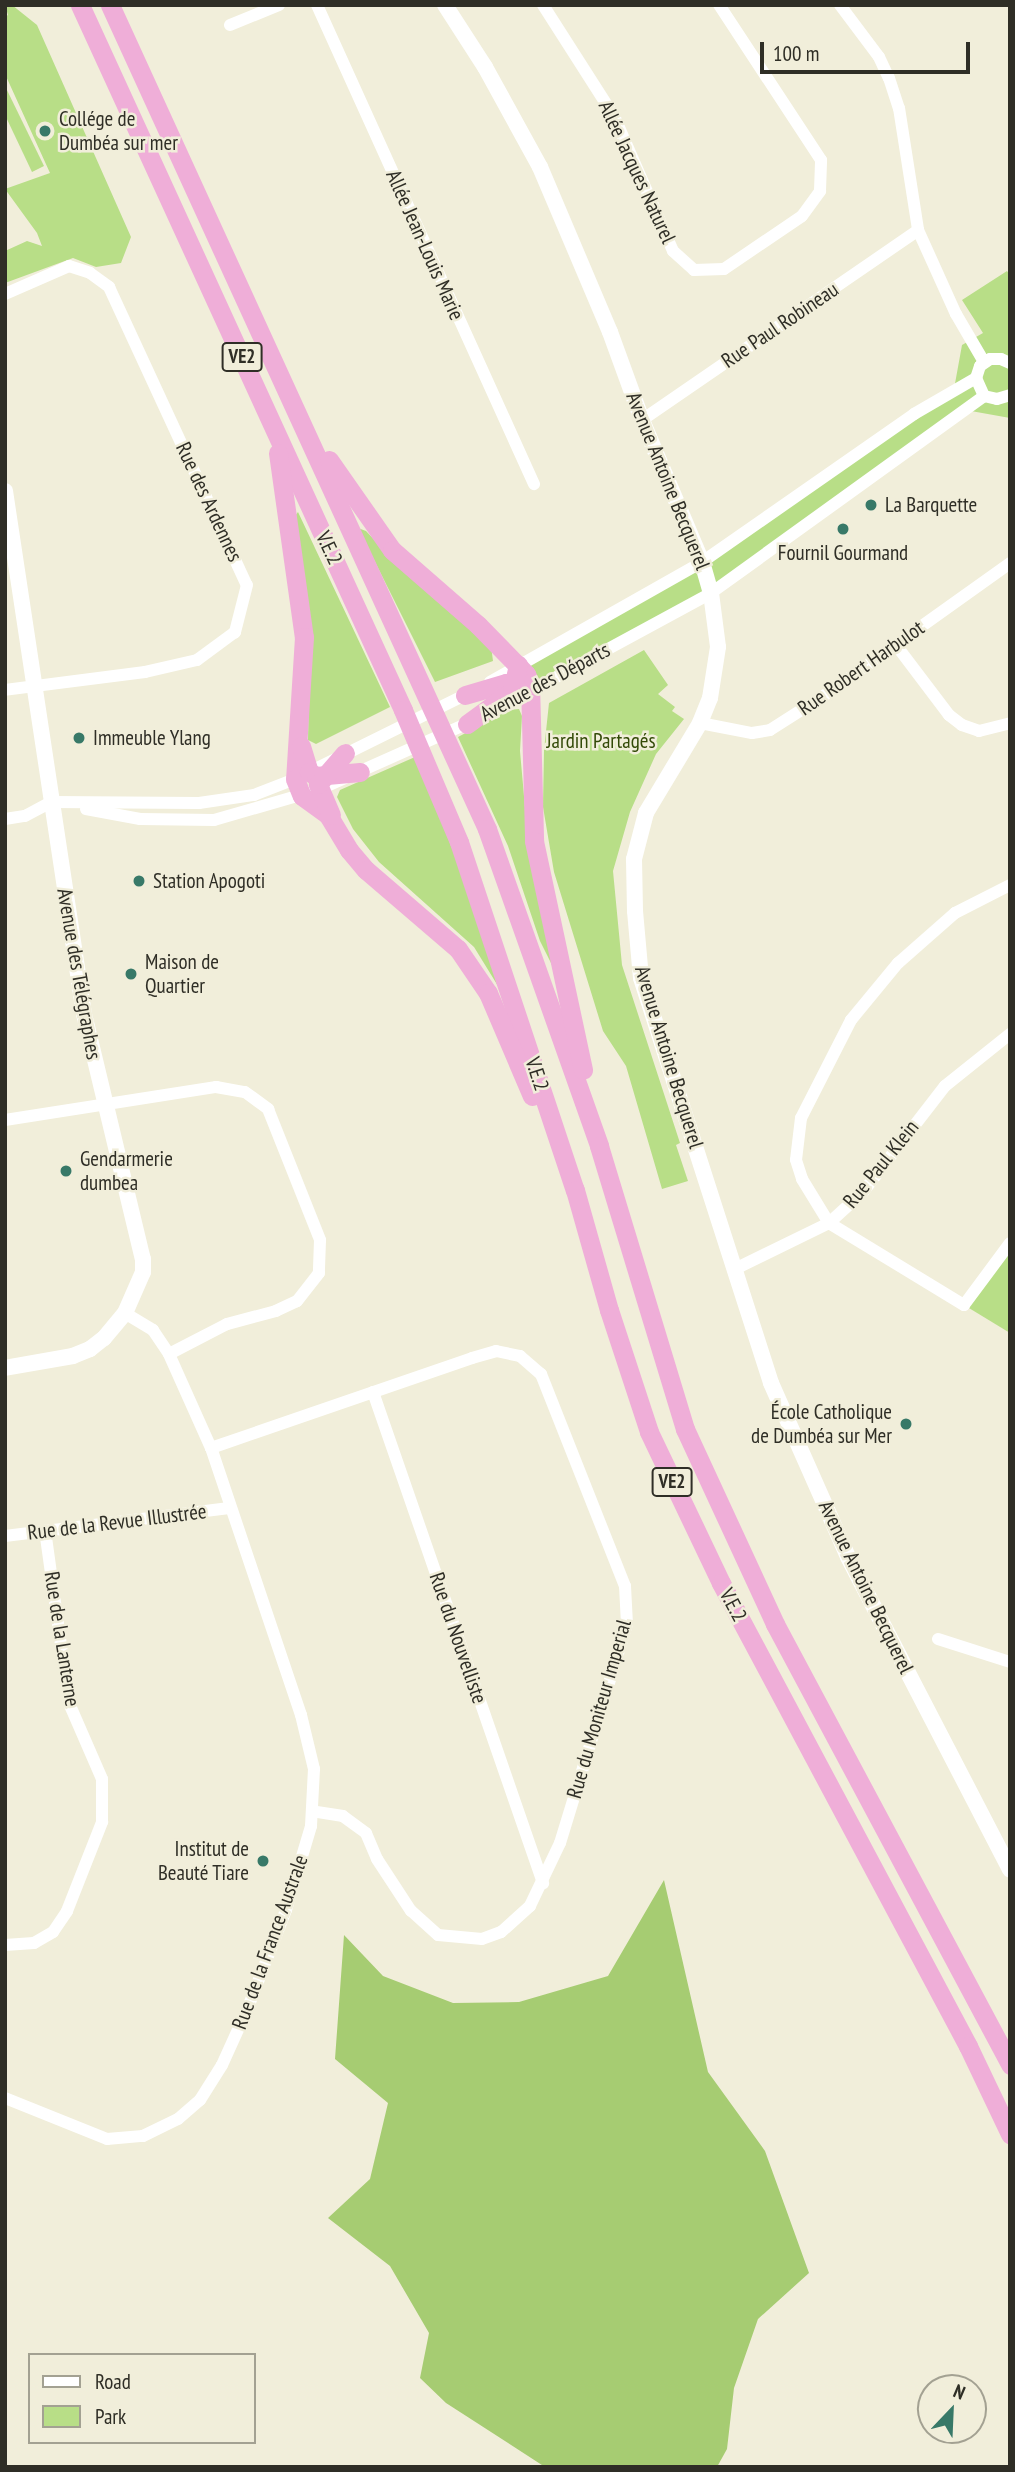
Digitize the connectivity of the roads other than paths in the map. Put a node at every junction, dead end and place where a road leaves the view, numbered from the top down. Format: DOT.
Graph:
graph roads {
  1 [pos="80,5"];
  2 [pos="110,5"];
  3 [pos="279,5"];
  4 [pos="317,5"];
  5 [pos="445,5"];
  6 [pos="543,5"];
  7 [pos="719,5"];
  8 [pos="840,5"];
  9 [pos="230,25"];
  10 [pos="919,230"];
  11 [pos="5,293"];
  12 [pos="985,362"];
  13 [pos="1010,363"];
  14 [pos="975,378"];
  15 [pos="1010,395"];
  16 [pos="984,396"];
  17 [pos="300,419"];
  18 [pos="642,420"];
  19 [pos="274,428"];
  20 [pos="534,484"];
  21 [pos="5,491"];
  22 [pos="10,547"];
  23 [pos="702,562"];
  24 [pos="1010,563"];
  25 [pos="711,593"];
  26 [pos="896,645"];
  27 [pos="522,680"];
  28 [pos="34,686"];
  29 [pos="5,690"];
  30 [pos="465,695"];
  31 [pos="700,723"];
  32 [pos="1010,723"];
  33 [pos="467,724"];
  34 [pos="345,752"];
  35 [pos="360,772"];
  36 [pos="309,783"];
  37 [pos="51,802"];
  38 [pos="5,818"];
  39 [pos="1010,885"];
  40 [pos="1010,1034"];
  41 [pos="104,1105"];
  42 [pos="5,1120"];
  43 [pos="599,1146"];
  44 [pos="575,1190"];
  45 [pos="829,1223"];
  46 [pos="1010,1243"];
  47 [pos="735,1269"];
  48 [pos="125,1313"];
  49 [pos="169,1354"];
  50 [pos="5,1368"];
  51 [pos="373,1392"];
  52 [pos="211,1448"];
  53 [pos="229,1508"];
  54 [pos="45,1531"];
  55 [pos="5,1536"];
  56 [pos="937,1639"];
  57 [pos="1010,1662"];
  58 [pos="313,1811"];
  59 [pos="1010,1869"];
  60 [pos="543,1883"];
  61 [pos="5,1945"];
  62 [pos="1010,2065"];
  63 [pos="5,2098"];
  64 [pos="1010,2134"];
  1 -- 19 [label="highway, V.E.2 / VE2"];
  2 -- 17 [label="highway, V.E.2 / VE2"];
  3 -- 9 [label="street"];
  4 -- 20 [label="street, Allée Jean-Louis Marie"];
  5 -- 18 [label="street, Avenue Antoine Becquerel"];
  6 -- 7 [label="street, Allée Jacques Naturel"];
  8 -- 10 [label="street"];
  10 -- 12 [label="street"];
  10 -- 18 [label="street, Rue Paul Robineau"];
  11 -- 28 [label="street, Rue des Ardennes"];
  12 -- 13 [label="street"];
  12 -- 14 [label="street"];
  14 -- 16 [label="street"];
  14 -- 23 [label="street, Avenue des Départs"];
  15 -- 16 [label="street"];
  16 -- 25 [label="street, Avenue des Départs"];
  17 -- 27 [label="highway"];
  17 -- 43 [label="highway, V.E.2 / VE2"];
  18 -- 23 [label="street, Avenue Antoine Becquerel"];
  19 -- 36 [label="highway"];
  19 -- 44 [label="highway, V.E.2 / VE2"];
  21 -- 22 [label="street, Avenue des Télégraphes"];
  22 -- 28 [label="street, Avenue des Télégraphes"];
  23 -- 25 [label="street, Avenue Antoine Becquerel"];
  23 -- 27 [label="street, Avenue des Départs"];
  24 -- 26 [label="street, Rue Robert Harbulot"];
  25 -- 27 [label="street, Avenue des Départs"];
  25 -- 31 [label="street, Avenue Antoine Becquerel"];
  26 -- 31 [label="street, Rue Robert Harbulot"];
  26 -- 32 [label="street"];
  27 -- 30 [label="highway"];
  27 -- 33 [label="highway"];
  27 -- 43 [label="highway"];
  28 -- 29 [label="street"];
  28 -- 37 [label="street, Avenue des Télégraphes"];
  30 -- 34 [label="street, Avenue des Départs"];
  31 -- 47 [label="street, Avenue Antoine Becquerel"];
  33 -- 35 [label="street, Avenue des Départs"];
  34 -- 36 [label="highway"];
  35 -- 36 [label="highway"];
  36 -- 37 [label="street"];
  36 -- 37 [label="street"];
  36 -- 44 [label="highway"];
  37 -- 38 [label="street"];
  37 -- 41 [label="street, Avenue des Télégraphes"];
  39 -- 45 [label="street"];
  40 -- 45 [label="street, Rue Paul Klein"];
  41 -- 42 [label="street"];
  41 -- 48 [label="street, Avenue des Télégraphes"];
  41 -- 49 [label="street"];
  43 -- 62 [label="highway, V.E.2 / VE2"];
  44 -- 64 [label="highway, V.E.2 / VE2"];
  45 -- 46 [label="street"];
  45 -- 47 [label="street, Rue Paul Klein"];
  47 -- 59 [label="street, Avenue Antoine Becquerel"];
  48 -- 49 [label="street, Rue de la France Australe"];
  48 -- 50 [label="street, Avenue des Télégraphes"];
  49 -- 52 [label="street, Rue de la France Australe"];
  51 -- 52 [label="street, Rue du Moniteur Imperial"];
  51 -- 60 [label="street, Rue du Nouvelliste"];
  51 -- 60 [label="street, Rue du Moniteur Imperial"];
  52 -- 53 [label="street, Rue de la France Australe"];
  53 -- 54 [label="street, Rue de la Revue Illustrée"];
  53 -- 58 [label="street, Rue de la France Australe"];
  54 -- 55 [label="street, Rue de la Revue Illustrée"];
  54 -- 61 [label="street, Rue de la Lanterne"];
  56 -- 57 [label="street"];
  58 -- 60 [label="street, Rue du Moniteur Imperial"];
  58 -- 63 [label="street, Rue de la France Australe"];
}
